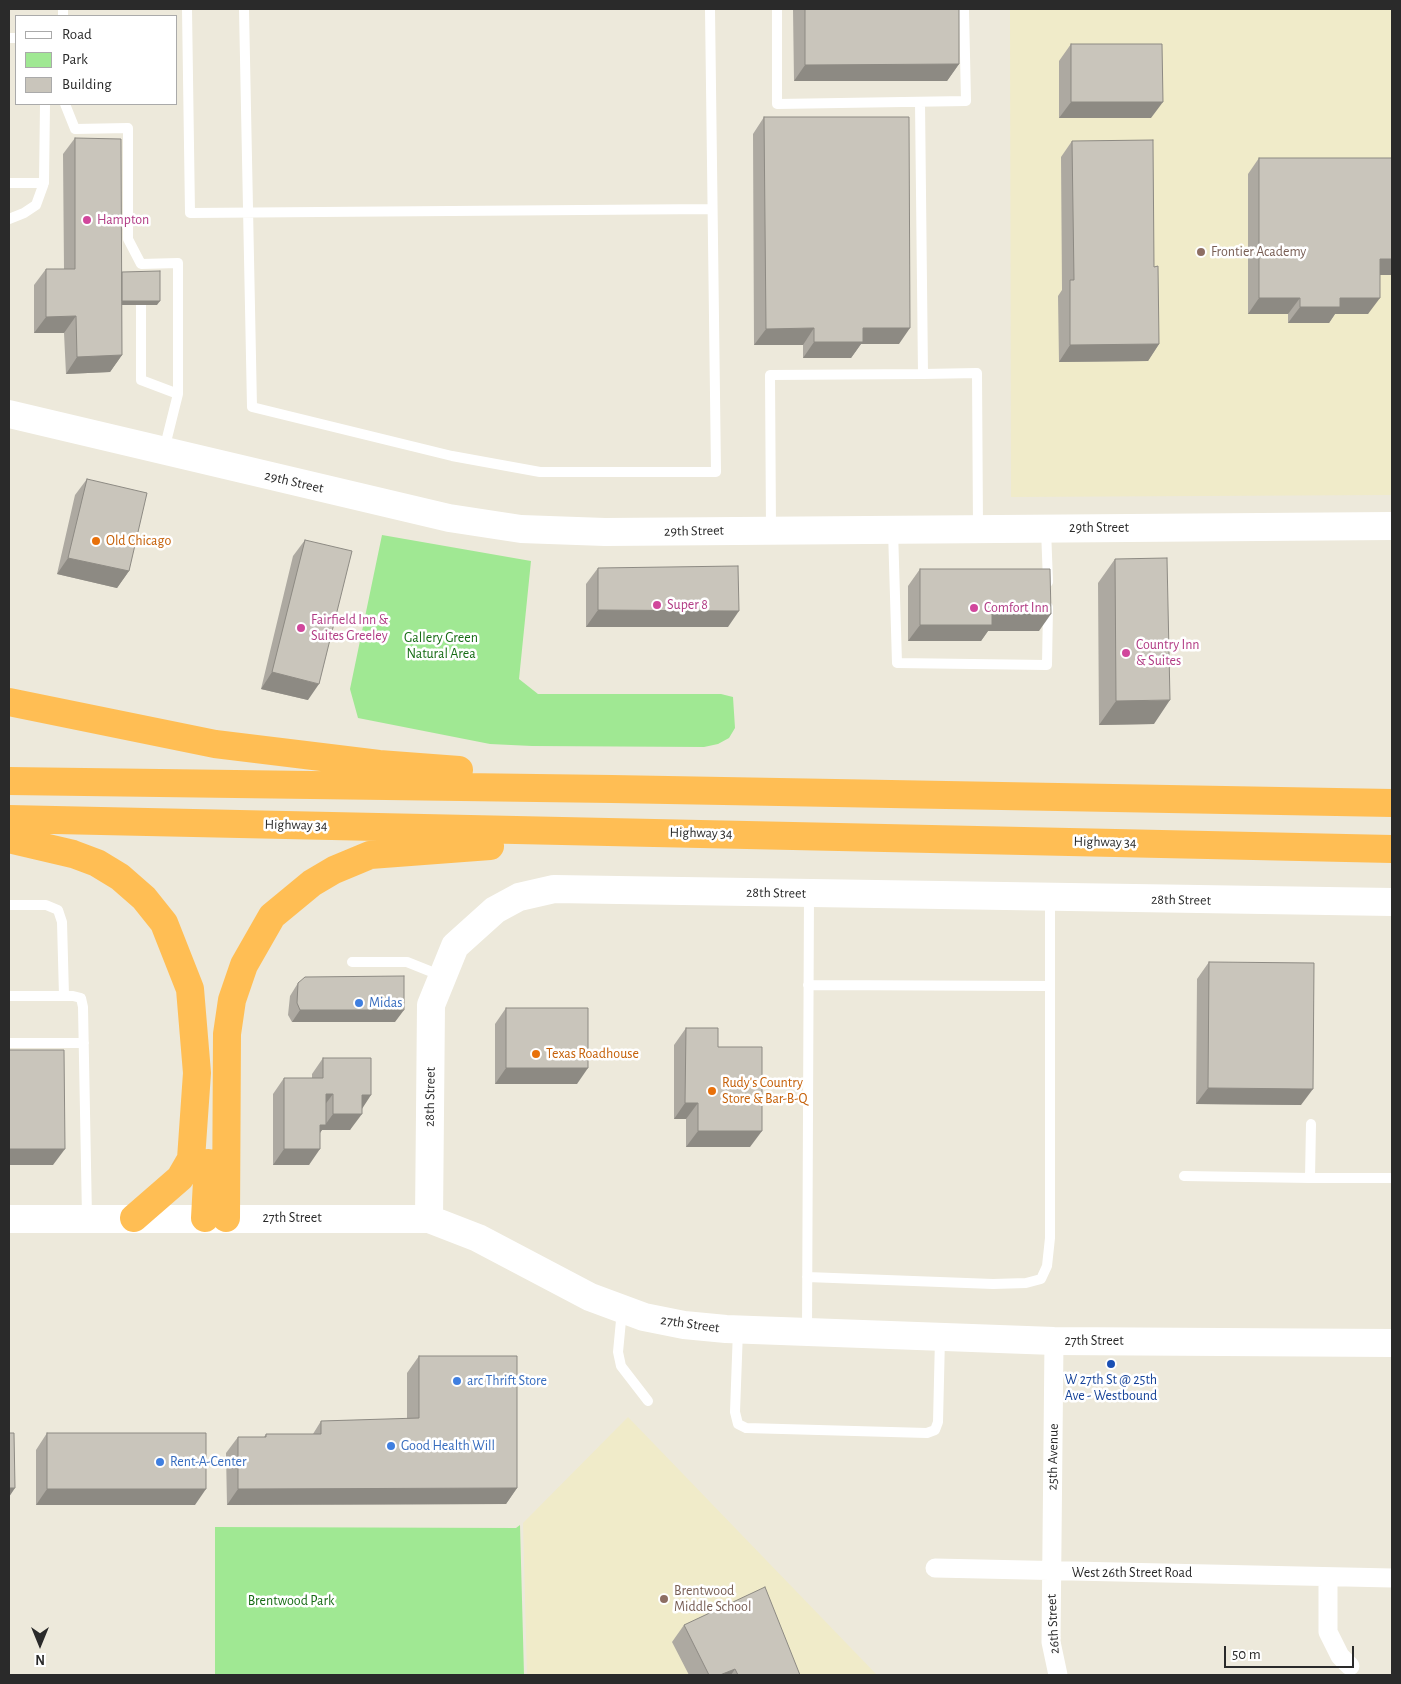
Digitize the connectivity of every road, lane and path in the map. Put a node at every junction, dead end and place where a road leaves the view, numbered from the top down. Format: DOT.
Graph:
graph roads {
  1 [pos="188,9"];
  2 [pos="244,9"];
  3 [pos="710,9"];
  4 [pos="777,9"];
  5 [pos="964,9"];
  6 [pos="178,38"];
  7 [pos="188,38"];
  8 [pos="920,102"];
  9 [pos="46,105"];
  10 [pos="65,105"];
  11 [pos="9,183"];
  12 [pos="44,183"];
  13 [pos="712,209"];
  14 [pos="247,212"];
  15 [pos="9,219"];
  16 [pos="141,273"];
  17 [pos="923,374"];
  18 [pos="178,394"];
  19 [pos="9,414"];
  20 [pos="164,450"];
  21 [pos="1392,526"];
  22 [pos="978,528"];
  23 [pos="1046,528"];
  24 [pos="893,529"];
  25 [pos="771,530"];
  26 [pos="9,702"];
  27 [pos="9,781"];
  28 [pos="612,789"];
  29 [pos="1392,803"];
  30 [pos="9,819"];
  31 [pos="579,831"];
  32 [pos="9,839"];
  33 [pos="1392,849"];
  34 [pos="809,894"];
  35 [pos="1050,898"];
  36 [pos="1392,902"];
  37 [pos="9,905"];
  38 [pos="352,962"];
  39 [pos="443,977"];
  40 [pos="808,985"];
  41 [pos="1050,986"];
  42 [pos="9,996"];
  43 [pos="64,996"];
  44 [pos="9,1043"];
  45 [pos="84,1043"];
  46 [pos="197,1073"];
  47 [pos="1311,1124"];
  48 [pos="1184,1176"];
  49 [pos="1310,1178"];
  50 [pos="1392,1178"];
  51 [pos="87,1218"];
  52 [pos="134,1218"];
  53 [pos="215,1218"];
  54 [pos="9,1219"];
  55 [pos="429,1219"];
  56 [pos="807,1277"];
  57 [pos="622,1308"];
  58 [pos="738,1330"];
  59 [pos="807,1332"];
  60 [pos="940,1337"];
  61 [pos="1054,1341"];
  62 [pos="1392,1343"];
  63 [pos="648,1401"];
  64 [pos="935,1568"];
  65 [pos="1051,1572"];
  66 [pos="1328,1577"];
  67 [pos="1392,1578"];
  68 [pos="1350,1666"];
  69 [pos="1058,1675"];
  1 -- 7 [label="lane"];
  2 -- 14 [label="lane"];
  3 -- 13 [label="lane"];
  4 -- 8 [label="lane"];
  5 -- 8 [label="lane"];
  6 -- 7 [label="lane"];
  7 -- 14 [label="lane"];
  8 -- 17 [label="lane"];
  9 -- 12 [label="lane"];
  10 -- 16 [label="lane"];
  11 -- 12 [label="lane"];
  12 -- 15 [label="lane"];
  13 -- 14 [label="lane"];
  13 -- 14 [label="lane"];
  16 -- 18 [label="lane"];
  16 -- 18 [label="lane"];
  17 -- 22 [label="lane"];
  17 -- 25 [label="lane"];
  18 -- 20 [label="lane"];
  19 -- 20 [label="street, 29th Street"];
  20 -- 25 [label="street, 29th Street"];
  21 -- 23 [label="street, 29th Street"];
  22 -- 23 [label="street, 29th Street"];
  22 -- 24 [label="street, 29th Street"];
  23 -- 24 [label="lane"];
  24 -- 25 [label="street, 29th Street"];
  26 -- 28 [label="highway"];
  27 -- 28 [label="highway"];
  28 -- 29 [label="highway"];
  30 -- 31 [label="highway, Highway 34"];
  31 -- 33 [label="highway, Highway 34"];
  31 -- 53 [label="highway"];
  32 -- 46 [label="highway"];
  34 -- 35 [label="street, 28th Street"];
  34 -- 39 [label="street, 28th Street"];
  34 -- 40 [label="lane"];
  35 -- 36 [label="street, 28th Street"];
  35 -- 41 [label="lane"];
  37 -- 43 [label="lane"];
  38 -- 39 [label="lane"];
  39 -- 55 [label="street, 28th Street"];
  40 -- 41 [label="lane"];
  40 -- 56 [label="lane"];
  41 -- 56 [label="lane"];
  42 -- 43 [label="lane"];
  43 -- 45 [label="lane"];
  44 -- 45 [label="lane"];
  45 -- 51 [label="lane"];
  46 -- 52 [label="highway"];
  46 -- 53 [label="highway"];
  47 -- 49 [label="lane"];
  48 -- 49 [label="lane"];
  49 -- 50 [label="lane"];
  51 -- 52 [label="street, 27th Street"];
  51 -- 54 [label="street, 27th Street"];
  52 -- 53 [label="street, 27th Street"];
  53 -- 55 [label="street, 27th Street"];
  55 -- 57 [label="street, 27th Street"];
  56 -- 59 [label="lane"];
  57 -- 58 [label="street, 27th Street"];
  57 -- 63 [label="lane"];
  58 -- 59 [label="street, 27th Street"];
  58 -- 60 [label="lane"];
  59 -- 60 [label="street, 27th Street"];
  60 -- 61 [label="street, 27th Street"];
  61 -- 62 [label="street, 27th Street"];
  61 -- 65 [label="street, 25th Avenue"];
  64 -- 65 [label="street, West 26th Street Road"];
  65 -- 66 [label="street, West 26th Street Road"];
  65 -- 69 [label="street, 26th Street"];
  66 -- 67 [label="street, West 26th Street Road"];
  66 -- 68 [label="street"];
}
